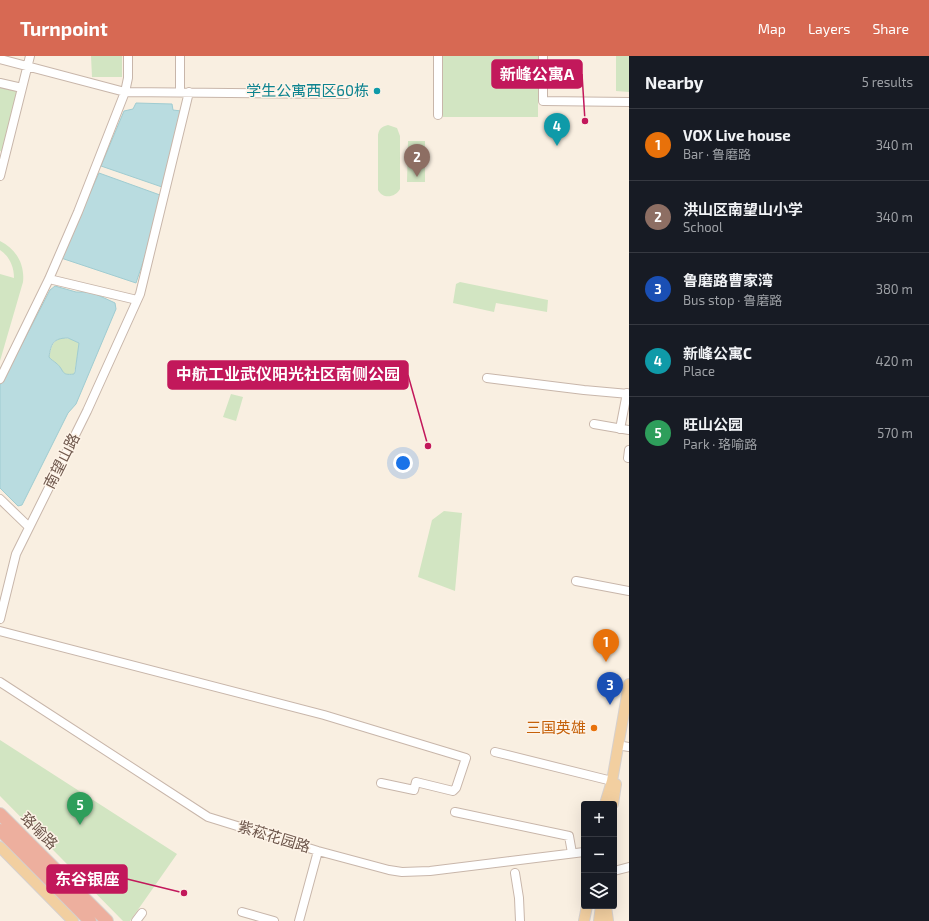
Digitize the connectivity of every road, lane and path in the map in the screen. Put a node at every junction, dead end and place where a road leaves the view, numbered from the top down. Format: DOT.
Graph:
graph roads {
  1 [pos="30,56"];
  2 [pos="128,56"];
  3 [pos="180,56"];
  4 [pos="438,56"];
  5 [pos="543,56"];
  6 [pos="0,59"];
  7 [pos="28,66"];
  8 [pos="0,83"];
  9 [pos="22,88"];
  10 [pos="125,92"];
  11 [pos="180,92"];
  12 [pos="189,92"];
  13 [pos="347,94"];
  14 [pos="629,102"];
  15 [pos="438,115"];
  16 [pos="0,176"];
  17 [pos="49,279"];
  18 [pos="135,303"];
  19 [pos="487,378"];
  20 [pos="0,379"];
  21 [pos="628,394"];
  22 [pos="594,424"];
  23 [pos="620,429"];
  24 [pos="629,430"];
  25 [pos="629,450"];
  26 [pos="629,458"];
  27 [pos="0,499"];
  28 [pos="29,527"];
  29 [pos="576,581"];
  30 [pos="629,591"];
  31 [pos="0,619"];
  32 [pos="0,631"];
  33 [pos="0,682"];
  34 [pos="629,684"];
  35 [pos="629,714"];
  36 [pos="626,747"];
  37 [pos="495,752"];
  38 [pos="612,781"];
  39 [pos="380,783"];
  40 [pos="606,801"];
  41 [pos="614,801"];
  42 [pos="0,807"];
  43 [pos="455,812"];
  44 [pos="0,814"];
  45 [pos="0,830"];
  46 [pos="0,847"];
  47 [pos="318,851"];
  48 [pos="581,852"];
  49 [pos="572,853"];
  50 [pos="629,867"];
  51 [pos="617,870"];
  52 [pos="515,873"];
  53 [pos="587,909"];
  54 [pos="587,909"];
  55 [pos="601,909"];
  56 [pos="606,909"];
  57 [pos="242,912"];
  58 [pos="142,913"];
  59 [pos="73,921"];
  60 [pos="90,921"];
  61 [pos="107,921"];
  62 [pos="114,921"];
  63 [pos="136,921"];
  64 [pos="274,921"];
  65 [pos="299,921"];
  66 [pos="520,921"];
  67 [pos="584,921"];
  68 [pos="588,921"];
  69 [pos="599,921"];
  70 [pos="608,921"];
  1 -- 7 [label="street"];
  2 -- 10 [label="street"];
  3 -- 11 [label="street"];
  4 -- 15 [label="street"];
  5 -- 14 [label="street"];
  6 -- 7 [label="street"];
  7 -- 9 [label="street"];
  7 -- 10 [label="street"];
  8 -- 9 [label="street"];
  9 -- 16 [label="street"];
  10 -- 11 [label="street"];
  10 -- 17 [label="street"];
  11 -- 12 [label="street"];
  12 -- 13 [label="street"];
  12 -- 18 [label="street, 南望山路"];
  17 -- 18 [label="street"];
  17 -- 20 [label="street"];
  18 -- 28 [label="street, 南望山路"];
  19 -- 21 [label="street"];
  21 -- 23 [label="street"];
  22 -- 23 [label="street"];
  23 -- 24 [label="street"];
  25 -- 26 [label="street"];
  27 -- 28 [label="street"];
  28 -- 31 [label="street, 南望山路"];
  29 -- 30 [label="street"];
  32 -- 39 [label="street"];
  33 -- 47 [label="street, 紫菘花园路"];
  34 -- 38 [label="main road"];
  35 -- 36 [label="main road"];
  36 -- 41 [label="main road"];
  37 -- 38 [label="street"];
  38 -- 40 [label="main road"];
  42 -- 62 [label="main road"];
  43 -- 49 [label="street"];
  44 -- 61 [label="highway, 珞喻路"];
  45 -- 60 [label="highway, 珞喻路"];
  46 -- 59 [label="main road"];
  47 -- 49 [label="street, 紫菘花园路"];
  47 -- 65 [label="street"];
  48 -- 49 [label="street, 紫菘花园路"];
  50 -- 51 [label="street"];
  52 -- 66 [label="street"];
  53 -- 67 [label="main road"];
  54 -- 68 [label="main road"];
  55 -- 69 [label="main road"];
  56 -- 70 [label="main road"];
  57 -- 64 [label="street"];
  58 -- 63 [label="street"];
}
